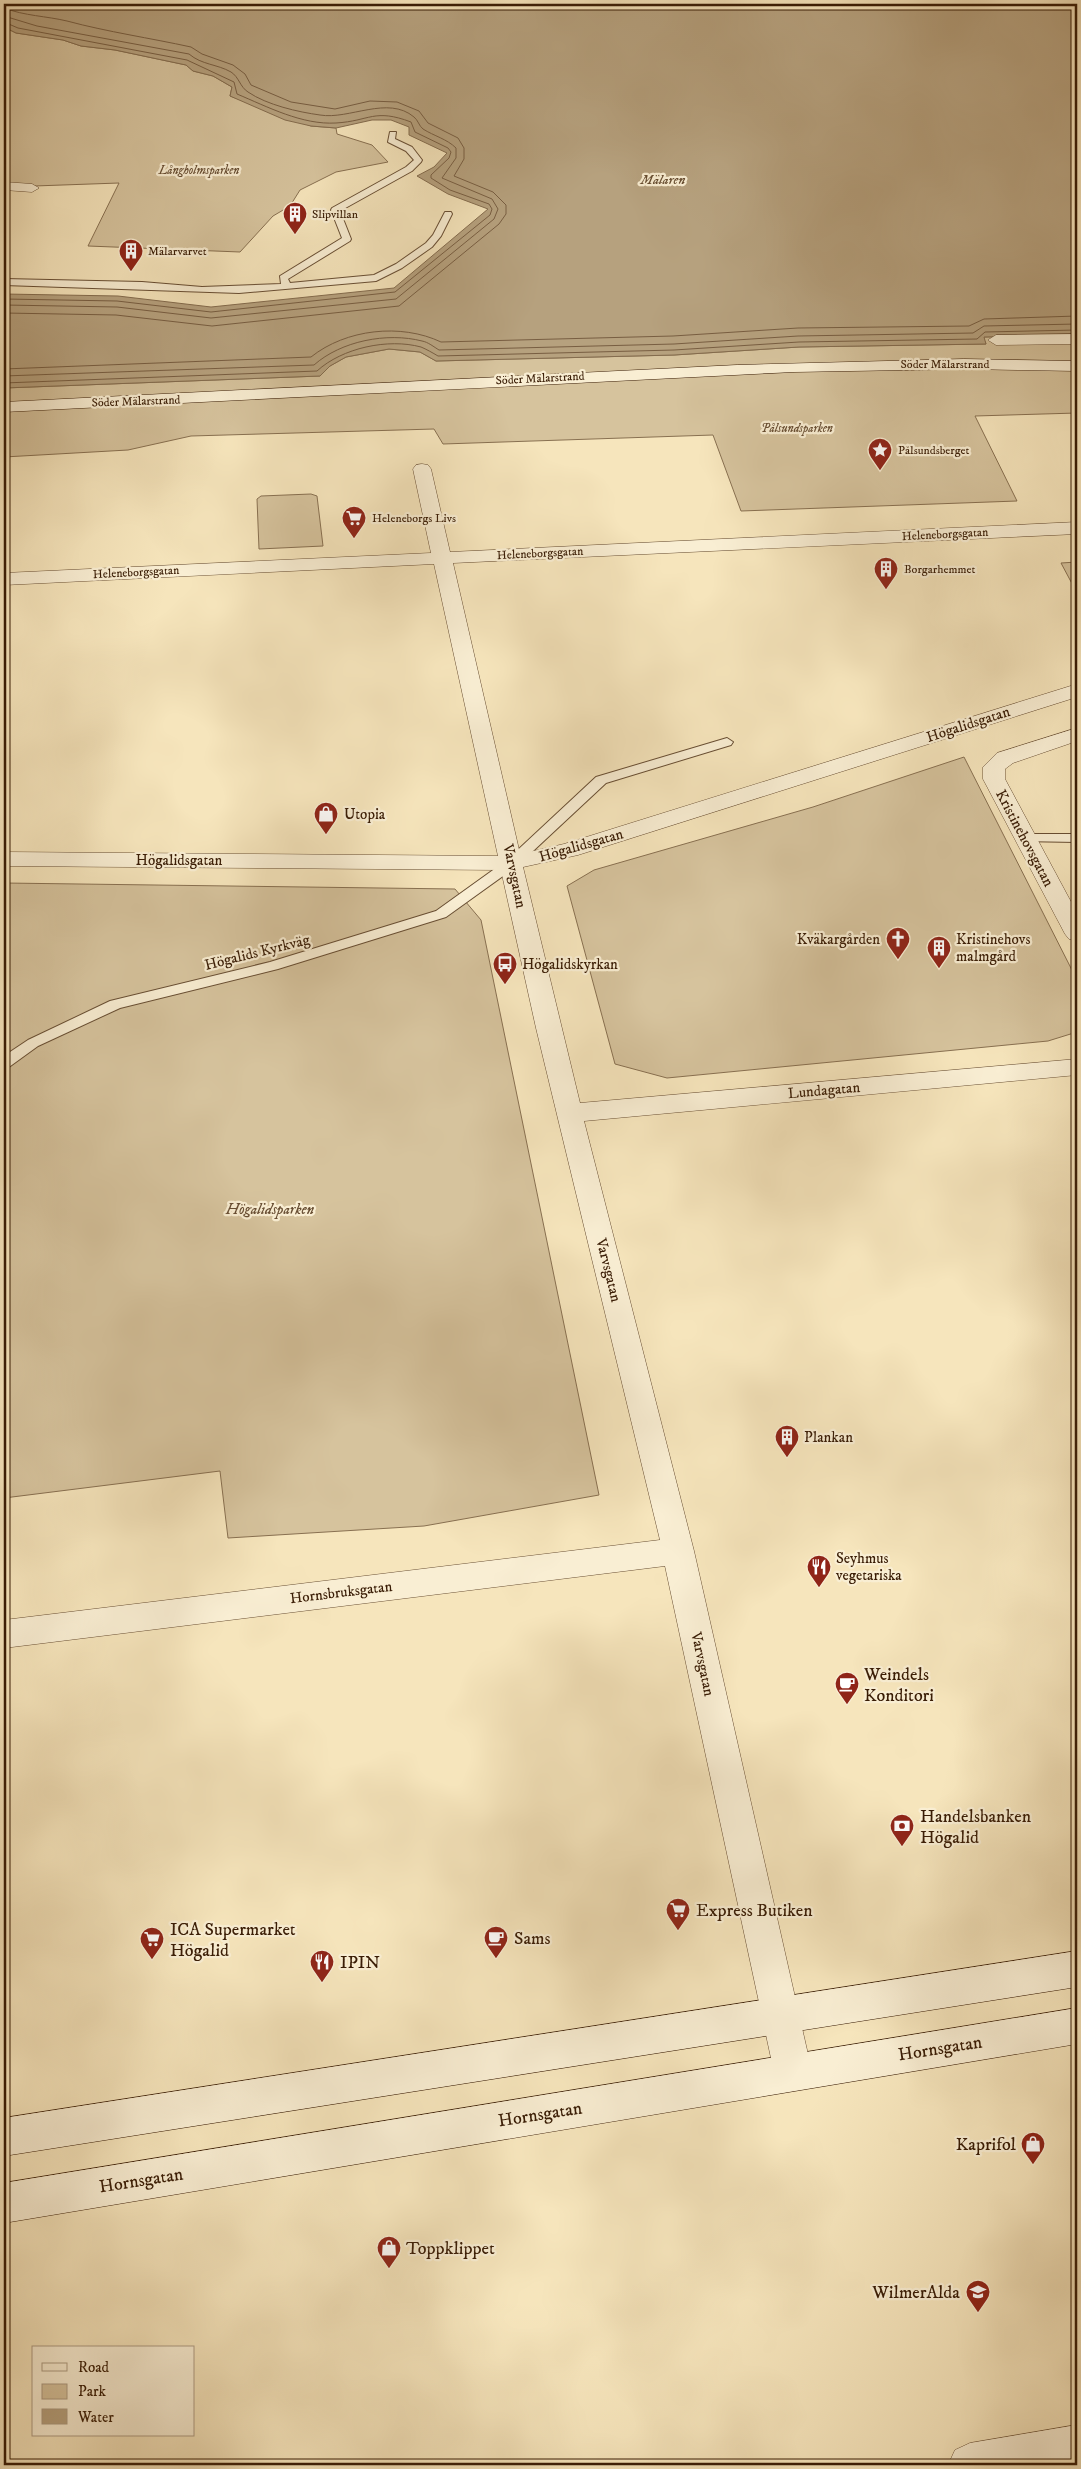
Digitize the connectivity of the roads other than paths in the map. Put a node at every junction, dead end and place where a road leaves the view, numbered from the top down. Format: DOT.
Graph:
graph roads {
  1 [pos="393,134"];
  2 [pos="4,186"];
  3 [pos="32,188"];
  4 [pos="448,214"];
  5 [pos="4,282"];
  6 [pos="286,286"];
  7 [pos="1077,339"];
  8 [pos="996,340"];
  9 [pos="1077,366"];
  10 [pos="4,407"];
  11 [pos="422,469"];
  12 [pos="1077,528"];
  13 [pos="441,558"];
  14 [pos="4,579"];
  15 [pos="1077,690"];
  16 [pos="1077,734"];
  17 [pos="727,742"];
  18 [pos="1024,838"];
  19 [pos="1077,838"];
  20 [pos="4,859"];
  21 [pos="512,863"];
  22 [pos="1077,934"];
  23 [pos="4,1063"];
  24 [pos="1077,1067"];
  25 [pos="570,1113"];
  26 [pos="678,1551"];
  27 [pos="4,1634"];
  28 [pos="1077,1969"];
  29 [pos="780,2015"];
  30 [pos="1077,2026"];
  31 [pos="793,2072"];
  32 [pos="4,2137"];
  33 [pos="4,2203"];
  34 [pos="1077,2446"];
  35 [pos="970,2465"];
  1 -- 6 [label="lane"];
  2 -- 3 [label="street"];
  4 -- 6 [label="lane"];
  5 -- 6 [label="lane"];
  7 -- 8 [label="street"];
  9 -- 10 [label="street, Söder Mälarstrand"];
  11 -- 13 [label="street, Varvsgatan"];
  12 -- 13 [label="street, Heleneborgsgatan"];
  13 -- 14 [label="street, Heleneborgsgatan"];
  13 -- 21 [label="street, Varvsgatan"];
  15 -- 21 [label="street, Högalidsgatan"];
  16 -- 18 [label="street, Kristinehovsgatan"];
  17 -- 21 [label="lane"];
  18 -- 19 [label="lane"];
  18 -- 22 [label="street, Kristinehovsgatan"];
  20 -- 21 [label="street, Högalidsgatan"];
  21 -- 23 [label="lane, Högalids Kyrkväg"];
  21 -- 25 [label="street, Varvsgatan"];
  24 -- 25 [label="street, Lundagatan"];
  25 -- 26 [label="street, Varvsgatan"];
  26 -- 27 [label="street, Hornsbruksgatan"];
  26 -- 29 [label="street, Varvsgatan"];
  28 -- 29 [label="street"];
  29 -- 31 [label="street, Varvsgatan"];
  29 -- 32 [label="street"];
  30 -- 31 [label="street, Hornsgatan"];
  31 -- 33 [label="street, Hornsgatan"];
  34 -- 35 [label="street"];
}
